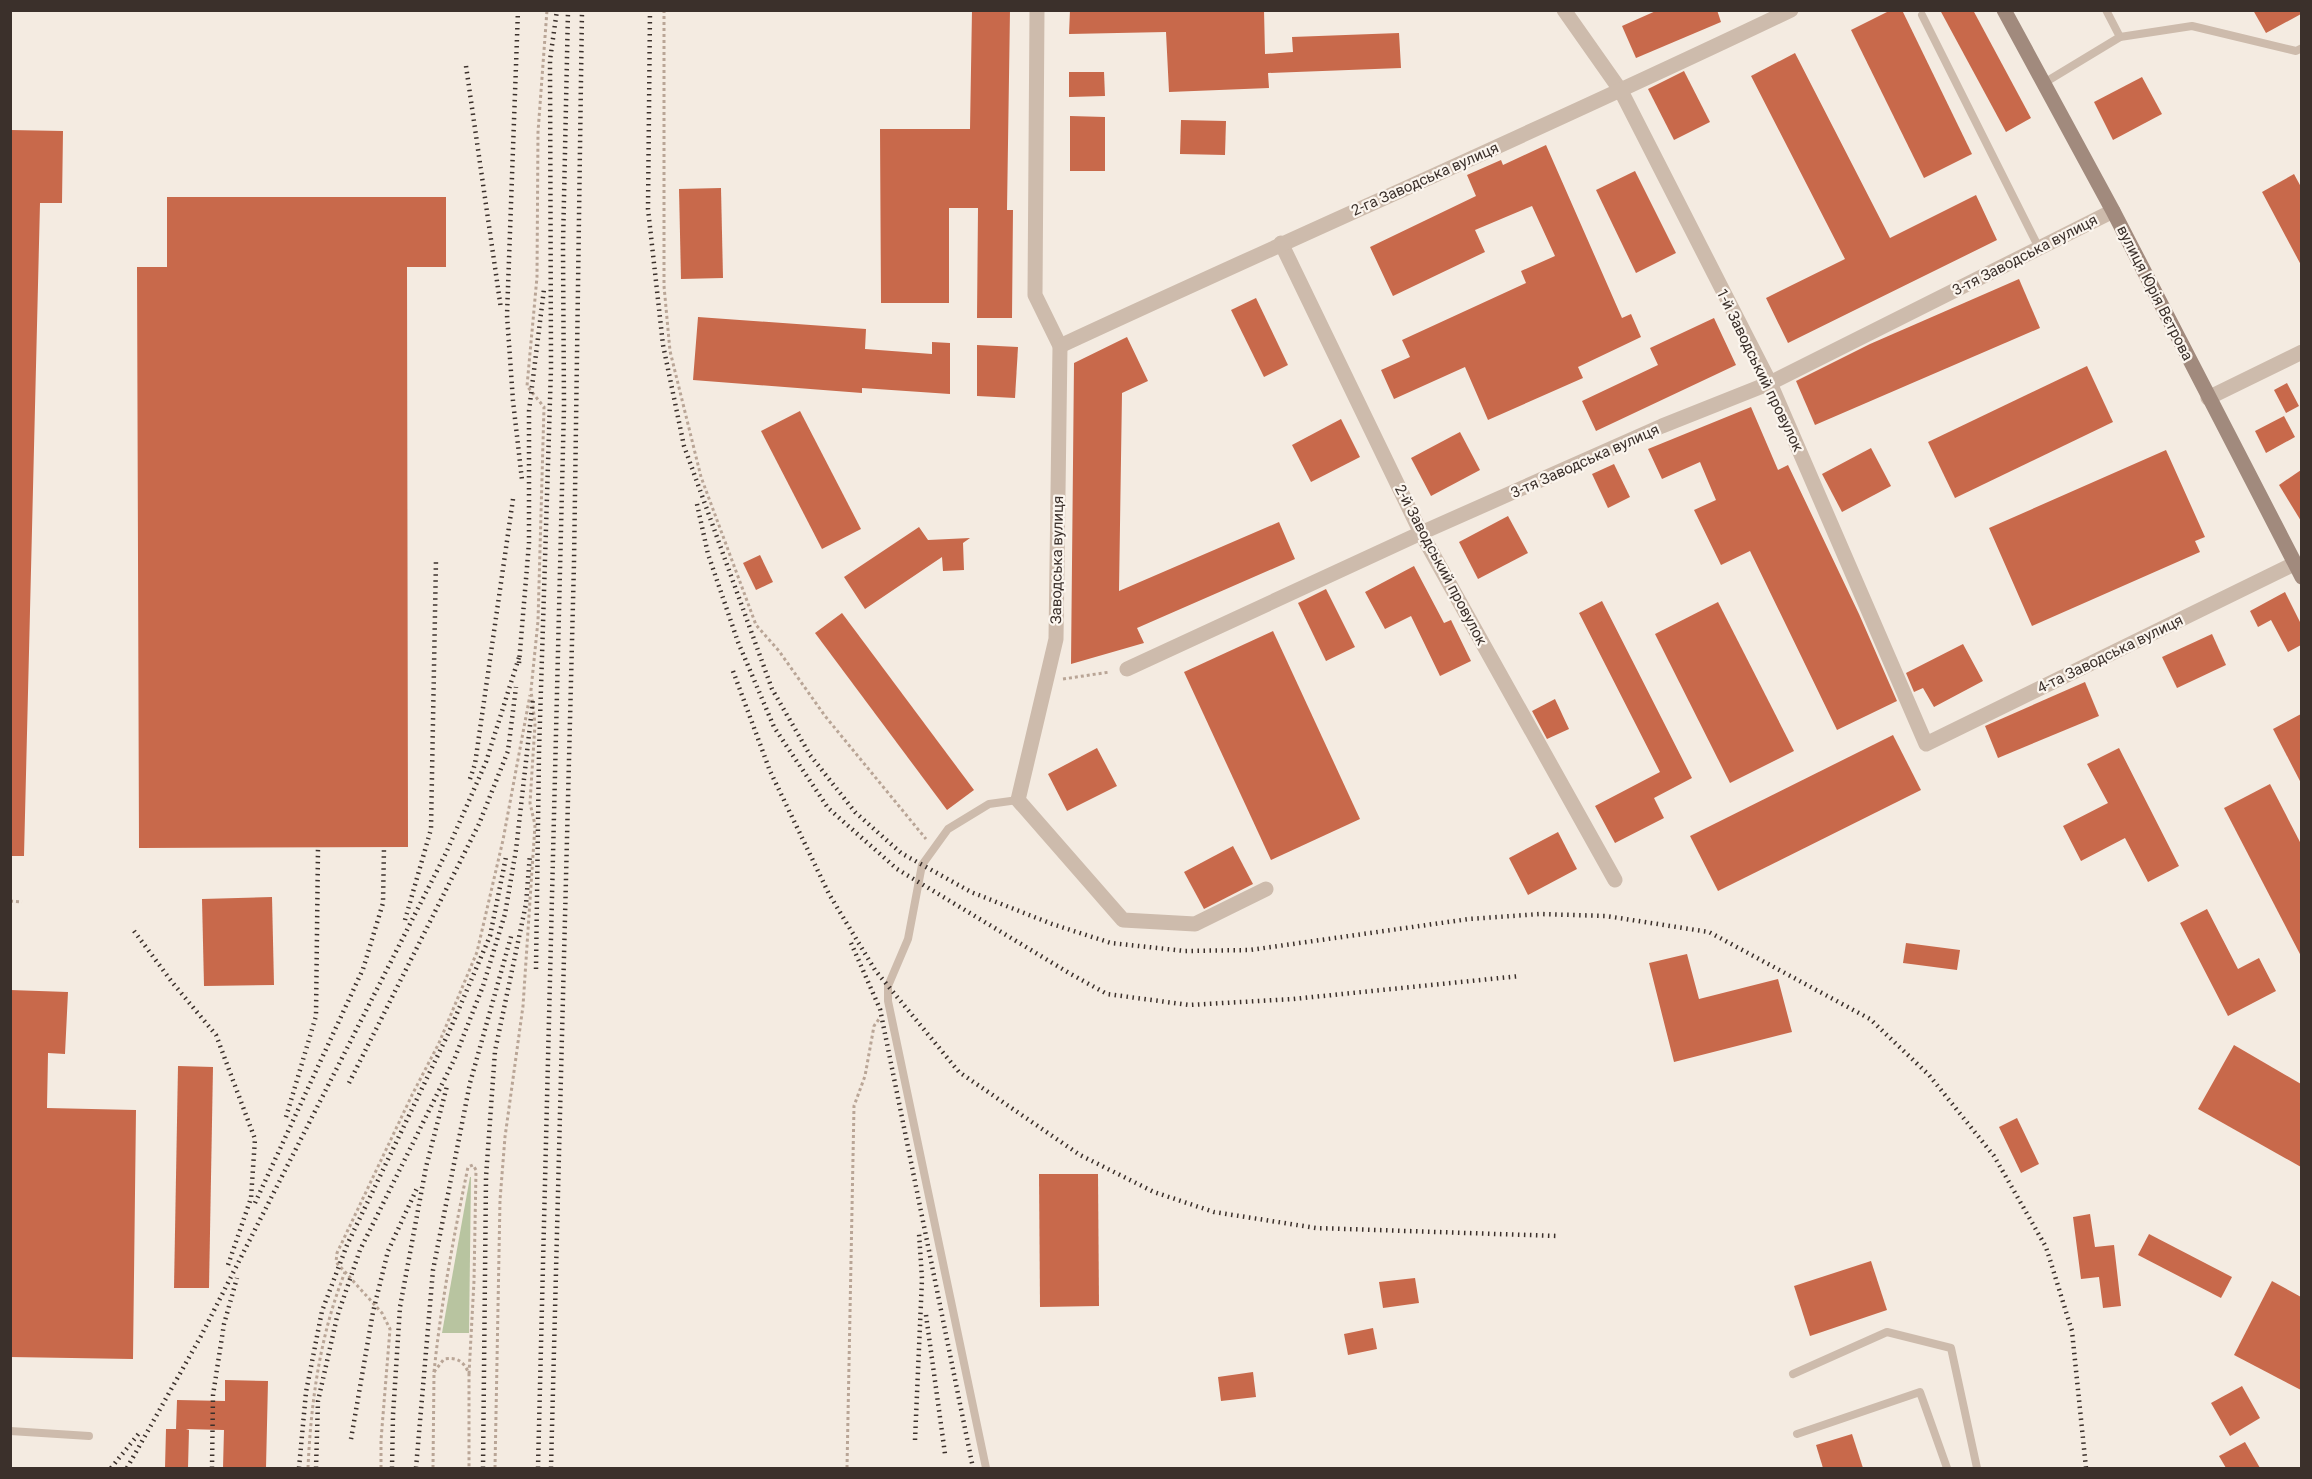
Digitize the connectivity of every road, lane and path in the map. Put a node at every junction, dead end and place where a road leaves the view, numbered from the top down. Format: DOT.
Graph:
graph roads {
  1 [pos="547,10"];
  2 [pos="664,10"];
  3 [pos="1037,10"];
  4 [pos="1564,10"];
  5 [pos="1791,10"];
  6 [pos="2004,10"];
  7 [pos="2106,10"];
  8 [pos="1922,15"];
  9 [pos="2120,37"];
  10 [pos="2301,48"];
  11 [pos="2044,83"];
  12 [pos="1621,91"];
  13 [pos="2113,211"];
  14 [pos="1281,243"];
  15 [pos="2039,248"];
  16 [pos="1060,346"];
  17 [pos="2301,352"];
  18 [pos="1770,383"];
  19 [pos="2208,398"];
  20 [pos="1421,533"];
  21 [pos="2298,570"];
  22 [pos="1127,669"];
  23 [pos="1046,681"];
  24 [pos="531,690"];
  25 [pos="1926,744"];
  26 [pos="1018,800"];
  27 [pos="934,848"];
  28 [pos="1615,880"];
  29 [pos="1266,889"];
  30 [pos="10,901"];
  31 [pos="22,902"];
  32 [pos="888,1001"];
  33 [pos="345,1272"];
  34 [pos="435,1372"];
  35 [pos="470,1374"];
  36 [pos="1793,1374"];
  37 [pos="10,1431"];
  38 [pos="1797,1434"];
  39 [pos="88,1436"];
  40 [pos="308,1468"];
  41 [pos="381,1468"];
  42 [pos="433,1468"];
  43 [pos="469,1468"];
  44 [pos="495,1468"];
  45 [pos="847,1468"];
  46 [pos="986,1468"];
  47 [pos="1947,1468"];
  48 [pos="1977,1468"];
  1 -- 24 [label="path"];
  2 -- 27 [label="path"];
  3 -- 16 [label="street, Заводська вулиця"];
  4 -- 12 [label="street, 1-й Заводський провулок"];
  5 -- 12 [label="street, 2-га Заводська вулиця"];
  6 -- 11 [label="street, вулиця Юрія Вєтрова"];
  7 -- 9 [label="lane"];
  8 -- 15 [label="lane"];
  9 -- 10 [label="lane"];
  9 -- 11 [label="lane"];
  11 -- 13 [label="street, вулиця Юрія Вєтрова"];
  12 -- 14 [label="street, 2-га Заводська вулиця"];
  12 -- 18 [label="street, 1-й Заводський провулок"];
  13 -- 15 [label="street, 3-тя Заводська вулиця"];
  13 -- 19 [label="street, вулиця Юрія Вєтрова"];
  14 -- 16 [label="street, 2-га Заводська вулиця"];
  14 -- 20 [label="street, 2-й Заводський провулок"];
  15 -- 18 [label="street, 3-тя Заводська вулиця"];
  16 -- 23 [label="street, Заводська вулиця"];
  17 -- 19 [label="street"];
  18 -- 20 [label="street, 3-тя Заводська вулиця"];
  18 -- 25 [label="street, 1-й Заводський провулок"];
  19 -- 21 [label="street, вулиця Юрія Вєтрова"];
  20 -- 22 [label="street, 3-тя Заводська вулиця"];
  20 -- 28 [label="street, 2-й Заводський провулок"];
  21 -- 25 [label="street, 4-та Заводська вулиця"];
  22 -- 23 [label="path"];
  23 -- 26 [label="street, Заводська вулиця"];
  24 -- 33 [label="path"];
  24 -- 44 [label="path"];
  26 -- 27 [label="lane"];
  26 -- 29 [label="street"];
  27 -- 32 [label="lane"];
  30 -- 31 [label="path"];
  32 -- 45 [label="path"];
  32 -- 46 [label="lane"];
  33 -- 40 [label="path"];
  33 -- 41 [label="path"];
  34 -- 35 [label="path"];
  34 -- 35 [label="path"];
  34 -- 42 [label="path"];
  35 -- 43 [label="path"];
  36 -- 48 [label="lane"];
  37 -- 39 [label="lane"];
  38 -- 47 [label="lane"];
}
